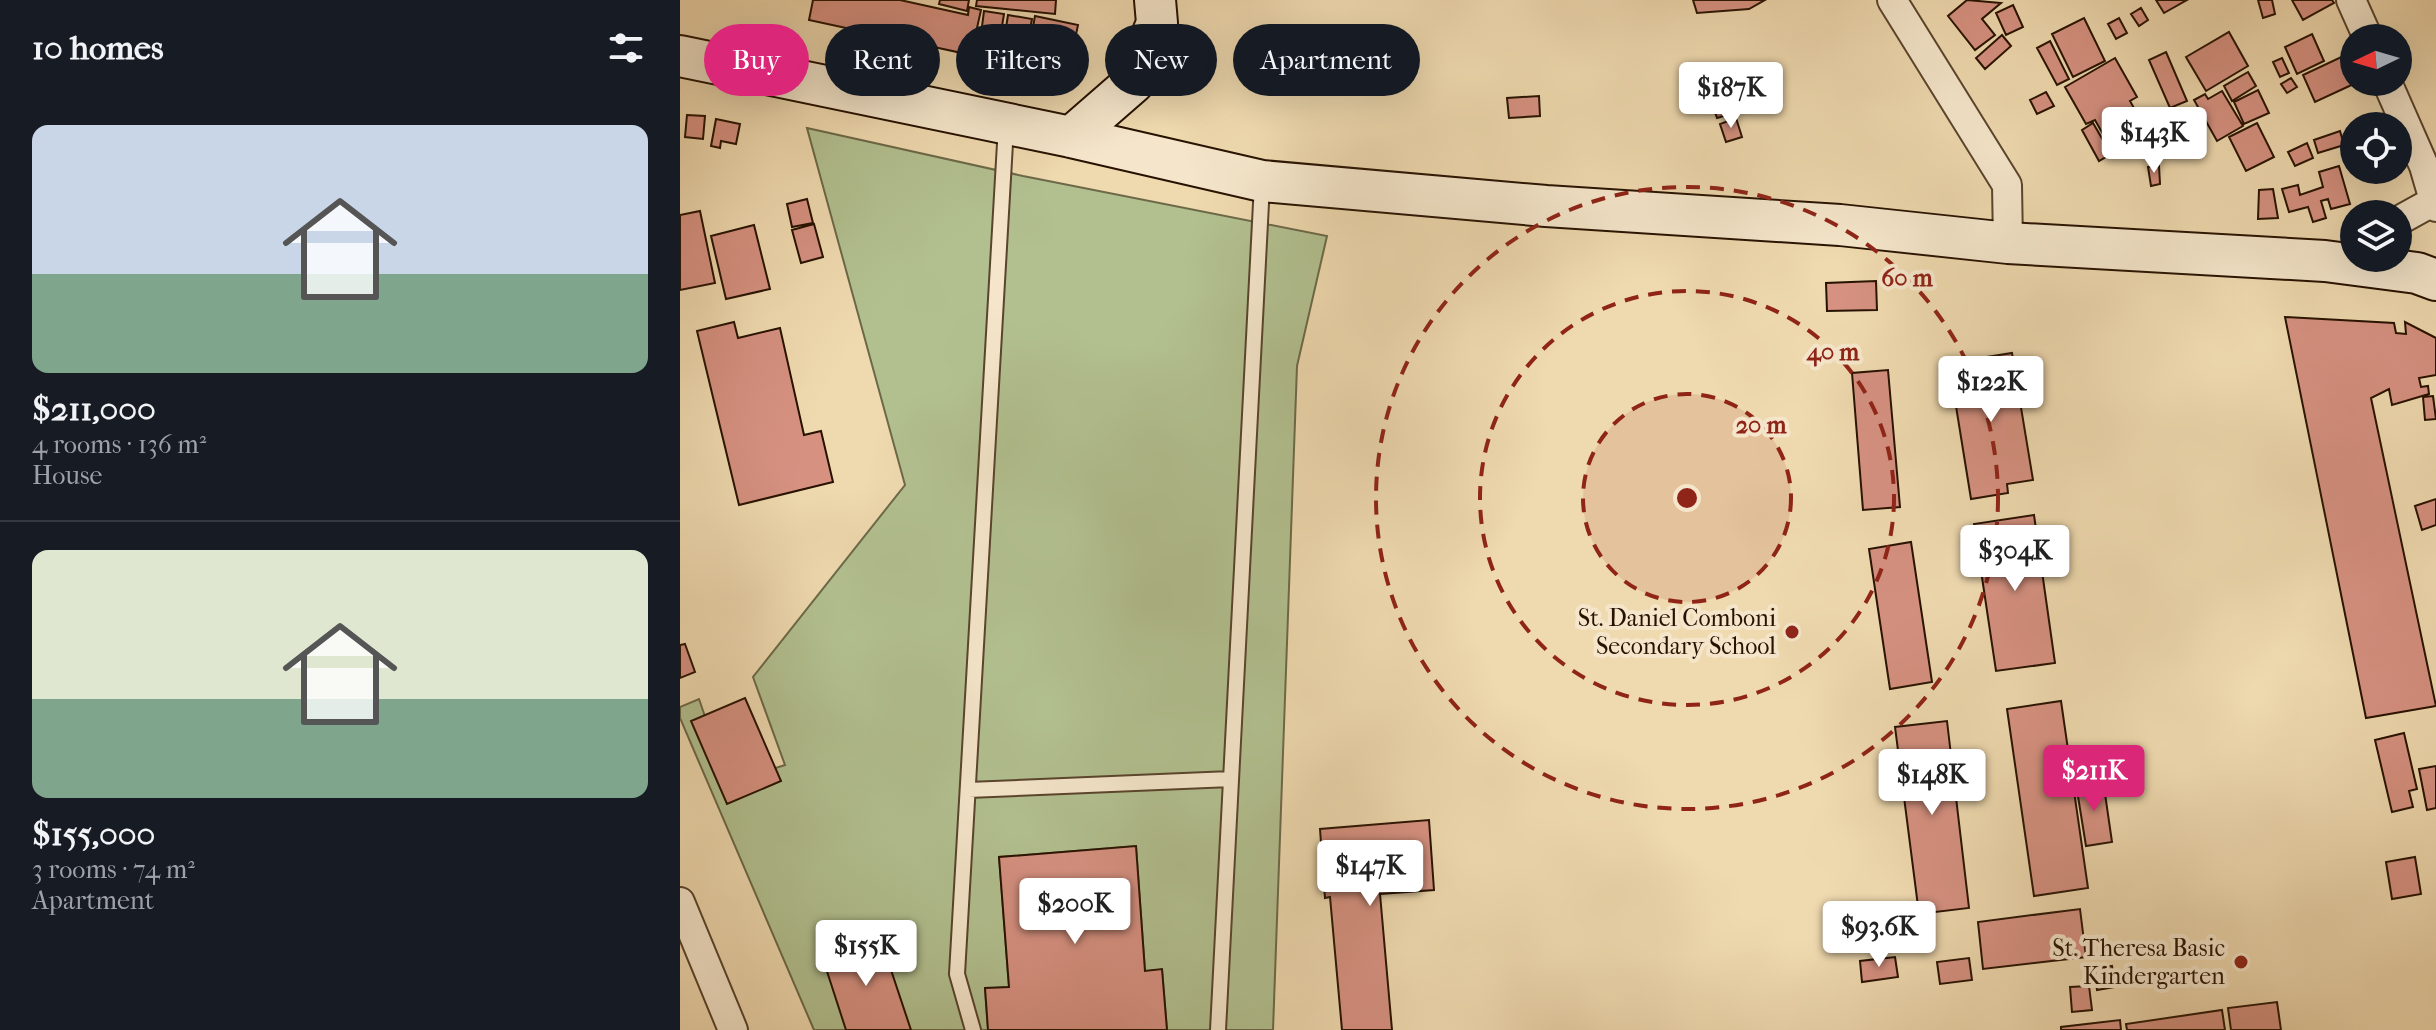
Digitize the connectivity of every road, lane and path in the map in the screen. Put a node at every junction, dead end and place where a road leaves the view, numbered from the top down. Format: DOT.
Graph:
graph roads {
  1 [pos="1155,0"];
  2 [pos="1892,0"];
  3 [pos="2351,0"];
  4 [pos="2362,24"];
  5 [pos="680,56"];
  6 [pos="2393,96"];
  7 [pos="1006,126"];
  8 [pos="1071,137"];
  9 [pos="1262,181"];
  10 [pos="2436,200"];
  11 [pos="2436,207"];
  12 [pos="2412,213"];
  13 [pos="2008,243"];
  14 [pos="2340,253"];
  15 [pos="2412,272"];
  16 [pos="2436,280"];
  17 [pos="1231,779"];
  18 [pos="968,790"];
  19 [pos="680,902"];
  20 [pos="733,1030"];
  21 [pos="973,1030"];
  22 [pos="1218,1030"];
  1 -- 8 [label="street"];
  2 -- 13 [label="street"];
  3 -- 4 [label="street"];
  5 -- 7 [label="street"];
  6 -- 10 [label="street"];
  7 -- 8 [label="street"];
  7 -- 18 [label="lane"];
  8 -- 9 [label="street"];
  9 -- 13 [label="street"];
  9 -- 17 [label="lane"];
  10 -- 11 [label="street"];
  10 -- 12 [label="street"];
  13 -- 14 [label="street"];
  15 -- 16 [label="street"];
  17 -- 18 [label="lane"];
  17 -- 22 [label="lane"];
  18 -- 21 [label="lane"];
  19 -- 20 [label="street"];
}
